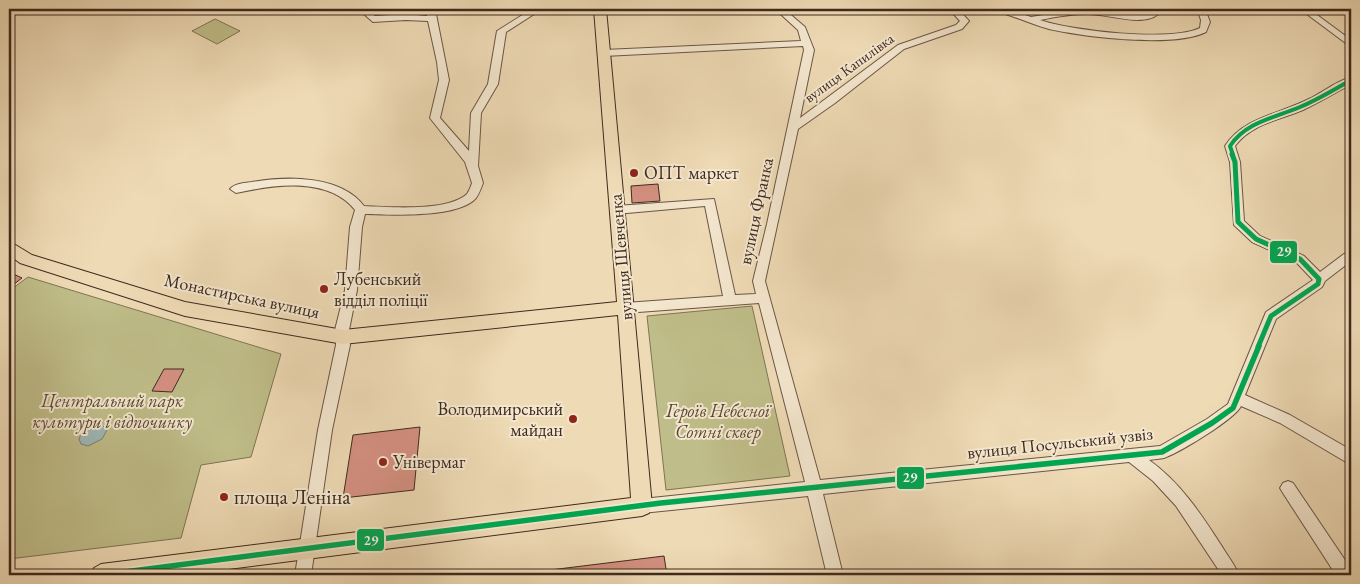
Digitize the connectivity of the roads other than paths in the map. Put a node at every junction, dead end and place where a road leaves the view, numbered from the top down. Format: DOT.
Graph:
graph roads {
  1 [pos="362,9"];
  2 [pos="538,9"];
  3 [pos="600,9"];
  4 [pos="779,9"];
  5 [pos="953,9"];
  6 [pos="997,9"];
  7 [pos="1160,9"];
  8 [pos="1202,9"];
  9 [pos="1304,9"];
  10 [pos="1010,10"];
  11 [pos="431,14"];
  12 [pos="1032,19"];
  13 [pos="807,43"];
  14 [pos="1351,44"];
  15 [pos="604,53"];
  16 [pos="1351,80"];
  17 [pos="792,128"];
  18 [pos="473,166"];
  19 [pos="236,189"];
  20 [pos="361,210"];
  21 [pos="616,210"];
  22 [pos="9,247"];
  23 [pos="1351,256"];
  24 [pos="1319,279"];
  25 [pos="764,298"];
  26 [pos="730,300"];
  27 [pos="625,308"];
  28 [pos="343,337"];
  29 [pos="1237,398"];
  30 [pos="1331,446"];
  31 [pos="1351,449"];
  32 [pos="1131,455"];
  33 [pos="1351,458"];
  34 [pos="814,487"];
  35 [pos="1288,488"];
  36 [pos="642,506"];
  37 [pos="308,548"];
  38 [pos="101,575"];
  39 [pos="303,575"];
  40 [pos="835,575"];
  41 [pos="1230,575"];
  42 [pos="1346,575"];
  1 -- 11 [label="street"];
  2 -- 18 [label="street"];
  3 -- 15 [label="main road, вулиця Шевченка"];
  4 -- 13 [label="street"];
  5 -- 17 [label="street, вулиця Капилівка"];
  6 -- 10 [label="street"];
  7 -- 12 [label="street"];
  8 -- 12 [label="street"];
  9 -- 14 [label="street"];
  10 -- 12 [label="street"];
  11 -- 18 [label="street"];
  13 -- 15 [label="street"];
  13 -- 17 [label="street, вулиця Франка"];
  15 -- 21 [label="main road, вулиця Шевченка"];
  16 -- 24 [label="street"];
  17 -- 25 [label="street, вулиця Франка"];
  18 -- 20 [label="street"];
  19 -- 20 [label="street"];
  20 -- 28 [label="street"];
  21 -- 26 [label="street"];
  21 -- 27 [label="main road, вулиця Шевченка"];
  22 -- 28 [label="main road, Монастирська вулиця"];
  23 -- 24 [label="street, вулиця Посульський узвіз"];
  24 -- 29 [label="street, вулиця Посульський узвіз"];
  25 -- 26 [label="street"];
  25 -- 34 [label="street, вулиця Франка"];
  26 -- 27 [label="street"];
  27 -- 28 [label="main road, Монастирська вулиця"];
  27 -- 36 [label="main road, вулиця Шевченка"];
  28 -- 37 [label="street"];
  29 -- 30 [label="street"];
  29 -- 32 [label="street, вулиця Посульський узвіз"];
  30 -- 31 [label="street"];
  30 -- 33 [label="street"];
  32 -- 34 [label="street, вулиця Посульський узвіз"];
  32 -- 41 [label="street"];
  34 -- 36 [label="street, вулиця Посульський узвіз"];
  34 -- 40 [label="street, вулиця Франка"];
  35 -- 42 [label="street"];
  36 -- 37 [label="main road"];
  37 -- 38 [label="main road"];
  37 -- 39 [label="street"];
}
